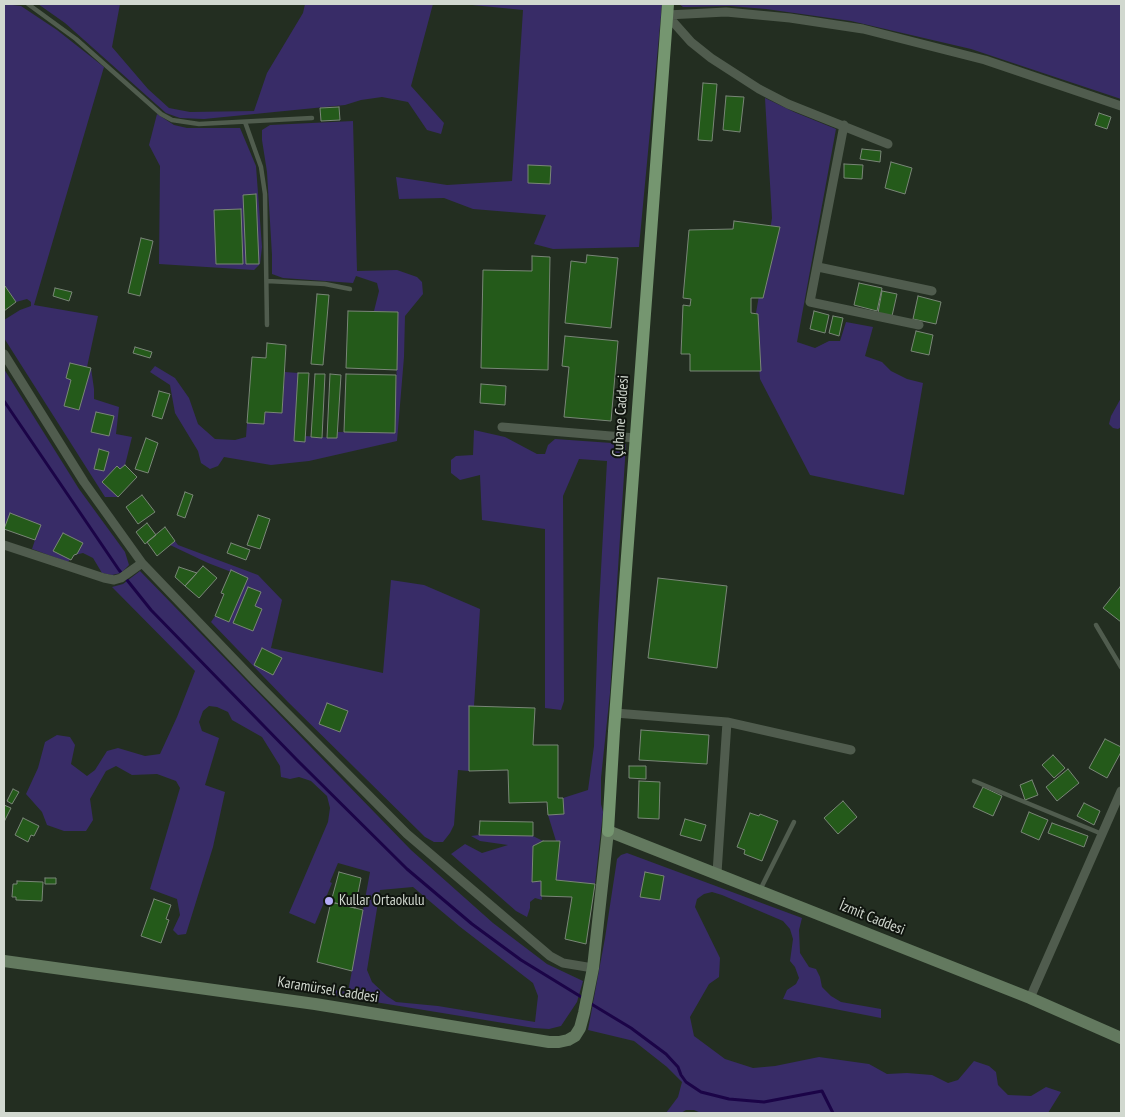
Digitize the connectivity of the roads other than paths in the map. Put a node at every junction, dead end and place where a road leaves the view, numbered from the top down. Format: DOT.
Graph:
graph roads {
  1 [pos="28,4"];
  2 [pos="668,10"];
  3 [pos="1121,106"];
  4 [pos="312,118"];
  5 [pos="245,122"];
  6 [pos="844,125"];
  7 [pos="888,144"];
  8 [pos="818,267"];
  9 [pos="268,281"];
  10 [pos="350,289"];
  11 [pos="932,291"];
  12 [pos="267,324"];
  13 [pos="919,325"];
  14 [pos="4,354"];
  15 [pos="502,427"];
  16 [pos="636,438"];
  17 [pos="4,545"];
  18 [pos="142,563"];
  19 [pos="1096,625"];
  20 [pos="1121,667"];
  21 [pos="616,713"];
  22 [pos="727,722"];
  23 [pos="851,750"];
  24 [pos="974,780"];
  25 [pos="1121,791"];
  26 [pos="794,822"];
  27 [pos="608,831"];
  28 [pos="1102,834"];
  29 [pos="717,873"];
  30 [pos="760,891"];
  31 [pos="4,961"];
  32 [pos="593,968"];
  33 [pos="1030,998"];
  34 [pos="1121,1038"];
  1 -- 5 [label="lane"];
  2 -- 3 [label="street"];
  2 -- 6 [label="street"];
  2 -- 16 [label="main road, Çuhane Caddesi"];
  4 -- 5 [label="lane"];
  5 -- 9 [label="lane"];
  6 -- 7 [label="street"];
  6 -- 8 [label="street"];
  8 -- 11 [label="street"];
  8 -- 13 [label="street"];
  9 -- 10 [label="lane"];
  9 -- 12 [label="lane"];
  14 -- 18 [label="street"];
  15 -- 16 [label="street"];
  16 -- 21 [label="main road, Çuhane Caddesi"];
  17 -- 18 [label="street"];
  18 -- 32 [label="street"];
  19 -- 20 [label="lane"];
  21 -- 22 [label="street"];
  21 -- 27 [label="main road, Çuhane Caddesi"];
  22 -- 23 [label="street"];
  22 -- 29 [label="street"];
  24 -- 28 [label="lane"];
  25 -- 28 [label="street"];
  26 -- 30 [label="lane"];
  27 -- 29 [label="main road, İzmit Caddesi"];
  27 -- 32 [label="main road, Karamürsel Caddesi"];
  28 -- 33 [label="street"];
  29 -- 30 [label="main road, İzmit Caddesi"];
  30 -- 33 [label="main road, İzmit Caddesi"];
  31 -- 32 [label="main road, Karamürsel Caddesi"];
  33 -- 34 [label="main road, İzmit Caddesi"];
}
